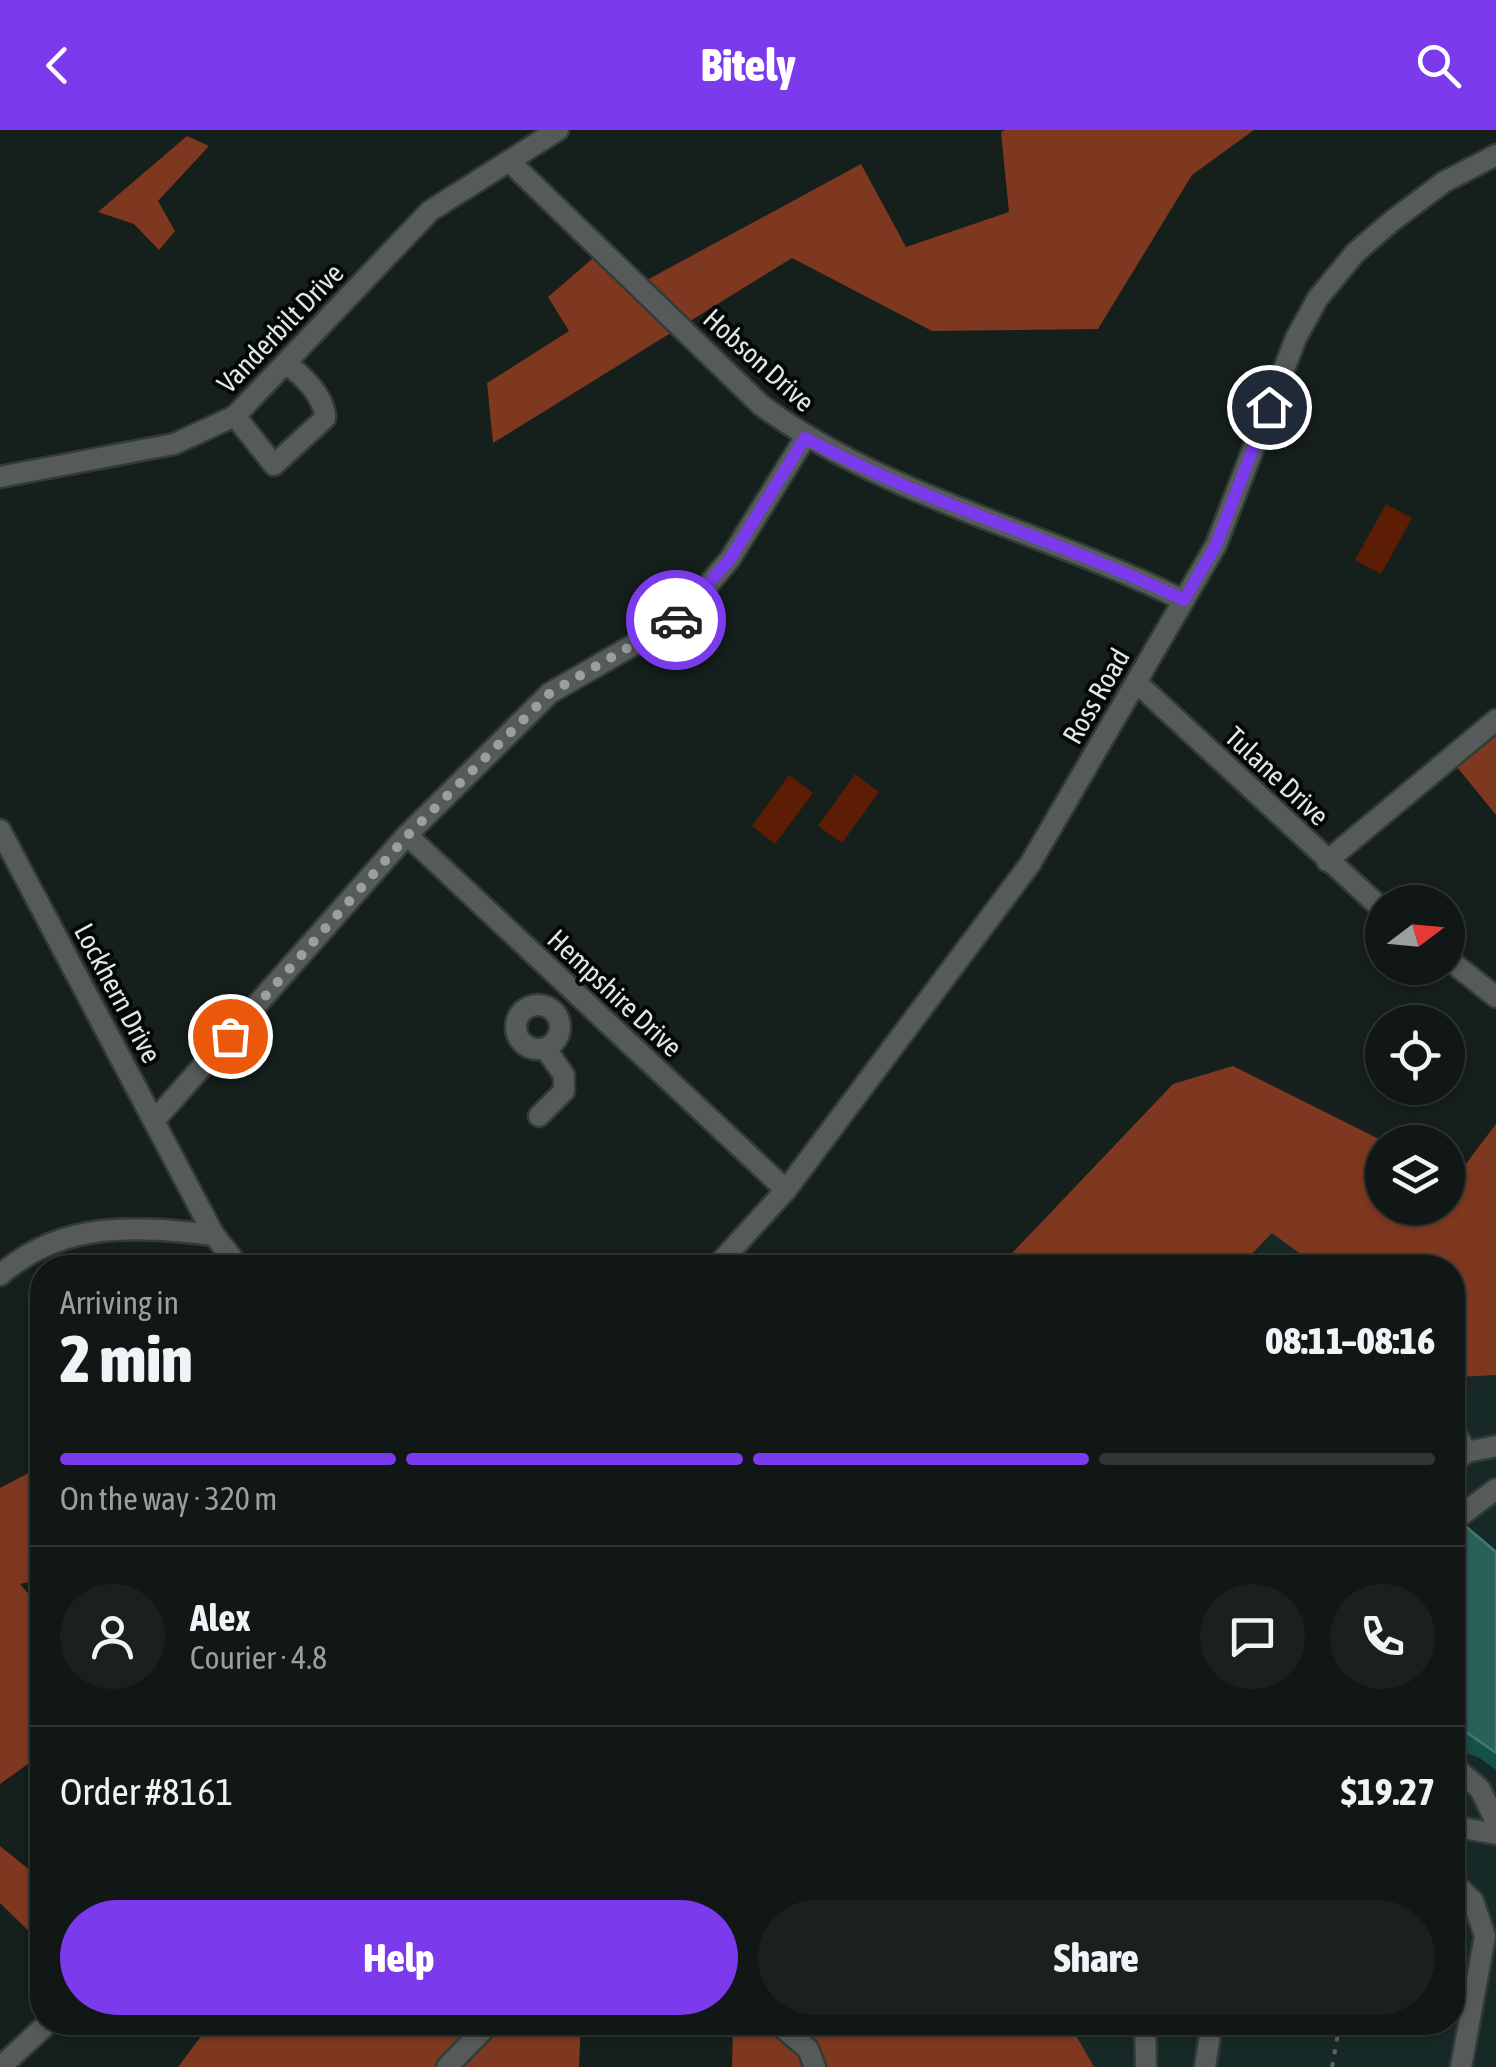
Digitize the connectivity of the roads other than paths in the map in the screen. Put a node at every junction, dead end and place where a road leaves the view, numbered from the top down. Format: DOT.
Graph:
graph roads {
  1 [pos="558,130"];
  2 [pos="1496,155"];
  3 [pos="510,162"];
  4 [pos="285,364"];
  5 [pos="235,416"];
  6 [pos="805,438"];
  7 [pos="0,476"];
  8 [pos="1184,600"];
  9 [pos="1136,682"];
  10 [pos="1496,720"];
  11 [pos="0,830"];
  12 [pos="407,836"];
  13 [pos="1327,862"];
  14 [pos="1365,894"];
  15 [pos="1465,972"];
  16 [pos="571,989"];
  17 [pos="1496,997"];
  18 [pos="552,1008"];
  19 [pos="545,1048"];
  20 [pos="539,1116"];
  21 [pos="154,1122"];
  22 [pos="786,1190"];
  23 [pos="214,1235"];
  24 [pos="230,1255"];
  25 [pos="727,1255"];
  26 [pos="0,1275"];
  27 [pos="1496,1446"];
  28 [pos="1465,1455"];
  29 [pos="1496,1489"];
  30 [pos="1465,1512"];
  31 [pos="1465,1776"];
  32 [pos="1496,1822"];
  33 [pos="1465,1828"];
  34 [pos="1496,1834"];
  35 [pos="1465,1893"];
  36 [pos="34,2035"];
  37 [pos="478,2035"];
  38 [pos="791,2035"];
  39 [pos="1144,2035"];
  40 [pos="1210,2035"];
  41 [pos="4,2060"];
  42 [pos="1143,2066"];
  43 [pos="447,2067"];
  44 [pos="815,2067"];
  45 [pos="1205,2067"];
  46 [pos="1462,2067"];
  1 -- 3 [label="street, Vanderbilt Drive"];
  2 -- 8 [label="street, Ross Road"];
  3 -- 4 [label="street, Vanderbilt Drive"];
  3 -- 6 [label="street, Hobson Drive"];
  4 -- 5 [label="street, Vanderbilt Drive"];
  4 -- 5 [label="street"];
  5 -- 7 [label="street, Vanderbilt Drive"];
  6 -- 8 [label="street, Hobson Drive"];
  6 -- 12 [label="street"];
  8 -- 9 [label="street, Ross Road"];
  9 -- 13 [label="street, Tulane Drive"];
  9 -- 22 [label="street, Ross Road"];
  10 -- 13 [label="street"];
  11 -- 21 [label="street, Lockhern Drive"];
  12 -- 16 [label="street, Hempshire Drive"];
  12 -- 21 [label="street"];
  13 -- 14 [label="street, Tulane Drive"];
  15 -- 17 [label="street"];
  16 -- 18 [label="street"];
  16 -- 22 [label="street, Hempshire Drive"];
  18 -- 19 [label="street"];
  18 -- 19 [label="street"];
  19 -- 20 [label="street"];
  21 -- 23 [label="street, Lockhern Drive"];
  22 -- 25 [label="street, Ross Road"];
  23 -- 24 [label="street, Lockhern Drive"];
  23 -- 26 [label="street"];
  27 -- 28 [label="street"];
  29 -- 30 [label="street"];
  31 -- 32 [label="street"];
  33 -- 34 [label="street"];
  35 -- 46 [label="street"];
  36 -- 41 [label="street"];
  37 -- 43 [label="street"];
  38 -- 44 [label="street"];
  39 -- 42 [label="street"];
  40 -- 45 [label="street"];
}
